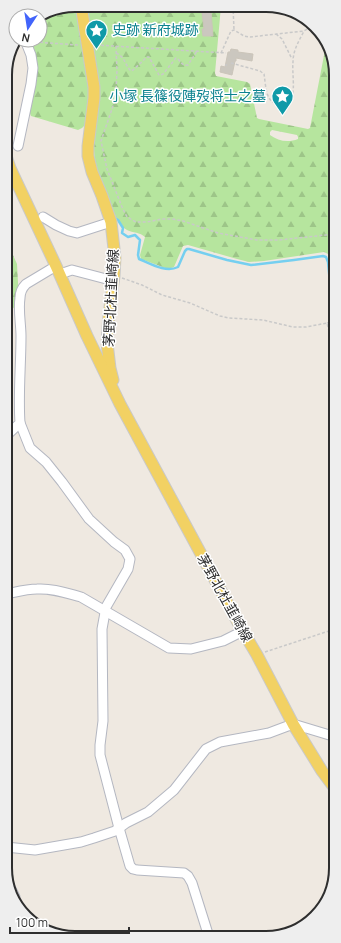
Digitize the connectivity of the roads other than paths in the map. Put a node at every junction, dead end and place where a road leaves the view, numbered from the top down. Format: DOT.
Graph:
graph roads {
  1 [pos="82,12"];
  2 [pos="28,48"];
  3 [pos="18,146"];
  4 [pos="12,172"];
  5 [pos="43,217"];
  6 [pos="111,222"];
  7 [pos="58,270"];
  8 [pos="114,278"];
  9 [pos="120,404"];
  10 [pos="20,423"];
  11 [pos="12,430"];
  12 [pos="12,593"];
  13 [pos="105,611"];
  14 [pos="243,631"];
  15 [pos="293,724"];
  16 [pos="329,735"];
  17 [pos="329,780"];
  18 [pos="119,828"];
  19 [pos="12,848"];
  20 [pos="208,931"];
  1 -- 6 [label="main road, 茅野北杜韮崎線"];
  2 -- 3 [label="street"];
  4 -- 7 [label="main road, 茅野北杜韮崎線"];
  5 -- 6 [label="street"];
  6 -- 8 [label="main road, 茅野北杜韮崎線"];
  7 -- 8 [label="street"];
  7 -- 9 [label="main road, 茅野北杜韮崎線"];
  7 -- 10 [label="street"];
  8 -- 9 [label="main road, 茅野北杜韮崎線"];
  9 -- 14 [label="main road, 茅野北杜韮崎線"];
  10 -- 11 [label="street"];
  10 -- 13 [label="street"];
  12 -- 13 [label="street"];
  13 -- 14 [label="street"];
  13 -- 18 [label="street"];
  14 -- 15 [label="main road, 茅野北杜韮崎線"];
  15 -- 16 [label="street"];
  15 -- 17 [label="main road, 茅野北杜韮崎線"];
  15 -- 18 [label="street"];
  18 -- 19 [label="street"];
  18 -- 20 [label="street"];
}
